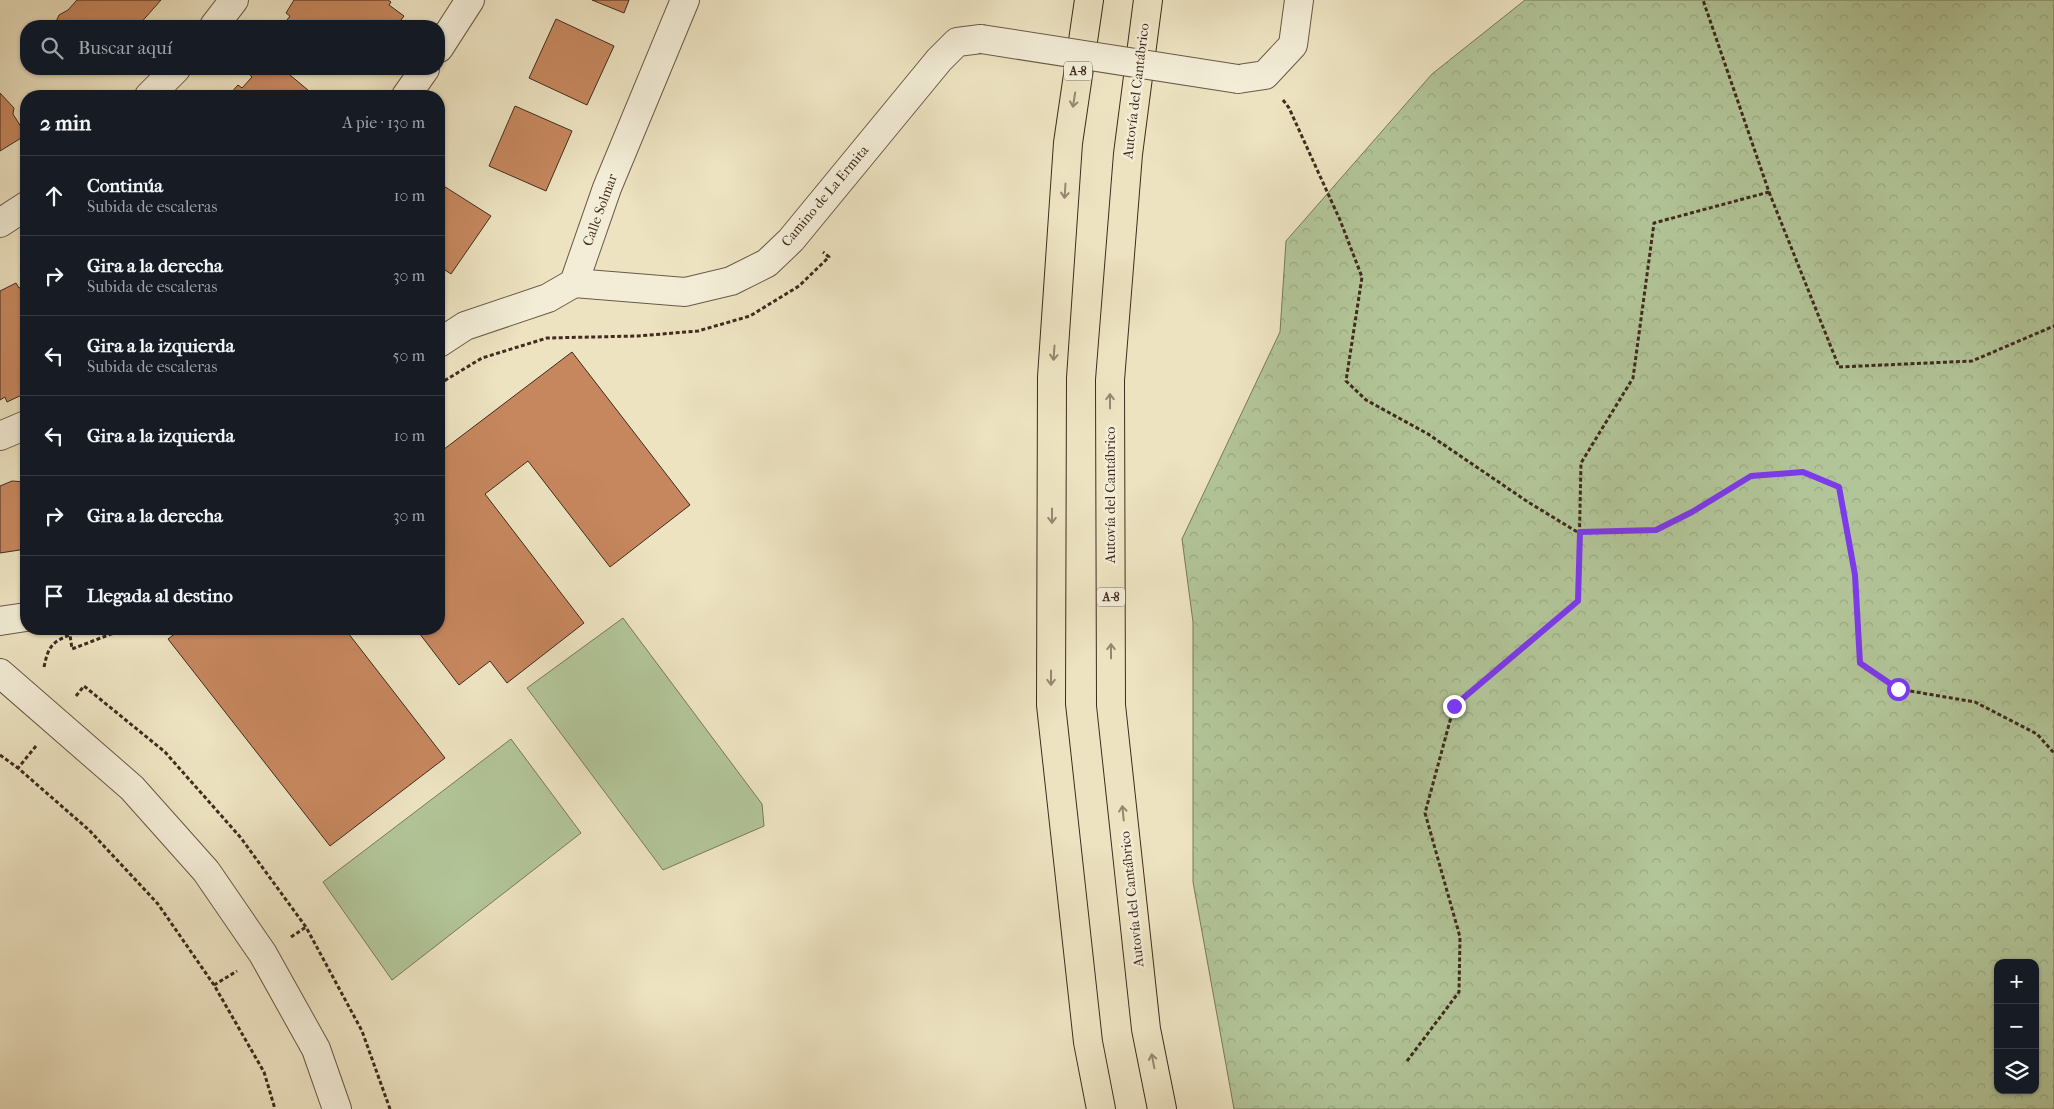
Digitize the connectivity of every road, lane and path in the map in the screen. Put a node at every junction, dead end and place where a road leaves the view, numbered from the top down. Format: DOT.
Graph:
graph roads {
  1 [pos="234,0"];
  2 [pos="470,0"];
  3 [pos="685,0"];
  4 [pos="1089,0"];
  5 [pos="1148,0"];
  6 [pos="1299,0"];
  7 [pos="1703,0"];
  8 [pos="219,20"];
  9 [pos="445,39"];
  10 [pos="170,75"];
  11 [pos="421,75"];
  12 [pos="1265,75"];
  13 [pos="155,90"];
  14 [pos="410,90"];
  15 [pos="1769,192"];
  16 [pos="20,210"];
  17 [pos="0,223"];
  18 [pos="574,283"];
  19 [pos="2054,326"];
  20 [pos="445,338"];
  21 [pos="20,427"];
  22 [pos="0,436"];
  23 [pos="1580,532"];
  24 [pos="20,618"];
  25 [pos="0,621"];
  26 [pos="70,635"];
  27 [pos="70,635"];
  28 [pos="108,635"];
  29 [pos="0,673"];
  30 [pos="44,674"];
  31 [pos="0,695"];
  32 [pos="54,721"];
  33 [pos="2054,753"];
  34 [pos="0,755"];
  35 [pos="18,768"];
  36 [pos="1407,1061"];
  37 [pos="275,1109"];
  38 [pos="337,1109"];
  39 [pos="1101,1109"];
  40 [pos="1162,1109"];
  1 -- 8 [label="street"];
  2 -- 9 [label="street"];
  3 -- 18 [label="street, Calle Solmar"];
  4 -- 39 [label="highway, A-8, one-way"];
  40 -- 5 [label="highway, Autovía del Cantábrico / A-8, one-way"];
  6 -- 12 [label="street"];
  7 -- 15 [label="path"];
  10 -- 13 [label="street"];
  11 -- 14 [label="street"];
  12 -- 18 [label="street, Camino de La Ermita, bridge"];
  12 -- 23 [label="path"];
  15 -- 19 [label="path"];
  15 -- 23 [label="path"];
  16 -- 17 [label="street"];
  18 -- 20 [label="street"];
  21 -- 22 [label="street"];
  23 -- 33 [label="path"];
  23 -- 36 [label="path"];
  24 -- 25 [label="street"];
  26 -- 28 [label="path"];
  27 -- 30 [label="path"];
  29 -- 32 [label="street"];
  31 -- 32 [label="street"];
  32 -- 35 [label="path"];
  32 -- 38 [label="street"];
  34 -- 35 [label="path"];
  35 -- 37 [label="path"];
}
